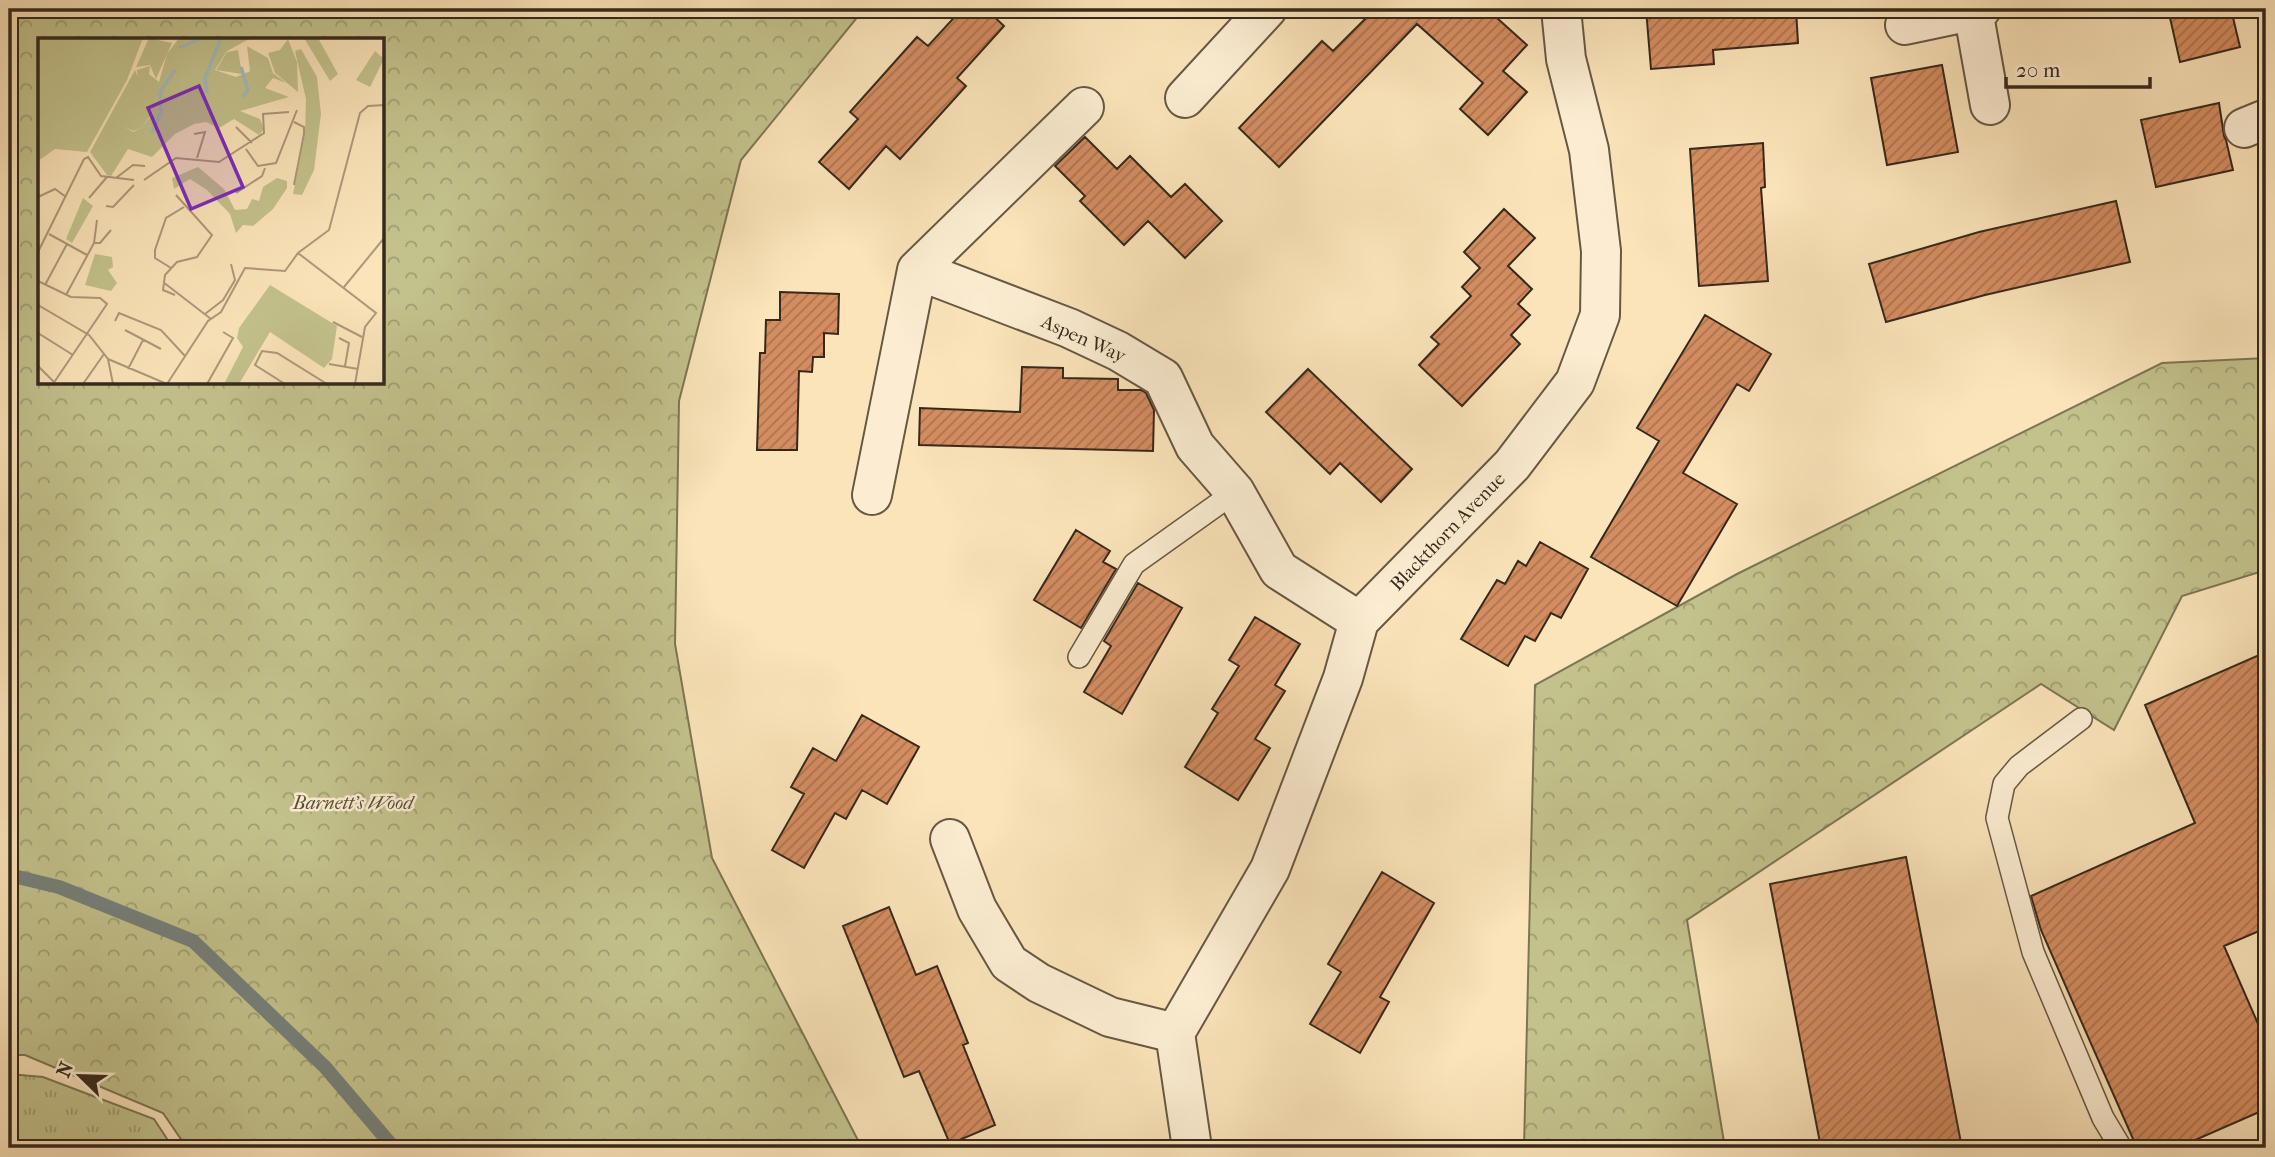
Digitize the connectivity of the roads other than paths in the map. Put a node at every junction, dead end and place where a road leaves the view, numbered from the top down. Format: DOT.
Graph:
graph roads {
  1 [pos="1266,9"];
  2 [pos="1561,9"];
  3 [pos="1977,10"];
  4 [pos="1905,25"];
  5 [pos="1185,98"];
  6 [pos="1990,106"];
  7 [pos="1083,107"];
  8 [pos="917,271"];
  9 [pos="1235,492"];
  10 [pos="872,495"];
  11 [pos="1359,621"];
  12 [pos="1079,657"];
  13 [pos="2081,719"];
  14 [pos="950,839"];
  15 [pos="1175,1033"];
  16 [pos="1192,1148"];
  17 [pos="2121,1148"];
  1 -- 5 [label="street"];
  2 -- 11 [label="street, Blackthorn Avenue"];
  3 -- 4 [label="street"];
  3 -- 6 [label="street"];
  7 -- 8 [label="street"];
  8 -- 9 [label="street, Aspen Way"];
  8 -- 10 [label="street"];
  9 -- 11 [label="street, Aspen Way"];
  9 -- 12 [label="lane"];
  11 -- 15 [label="street, Blackthorn Avenue"];
  13 -- 17 [label="lane"];
  14 -- 15 [label="street"];
  15 -- 16 [label="street"];
}
